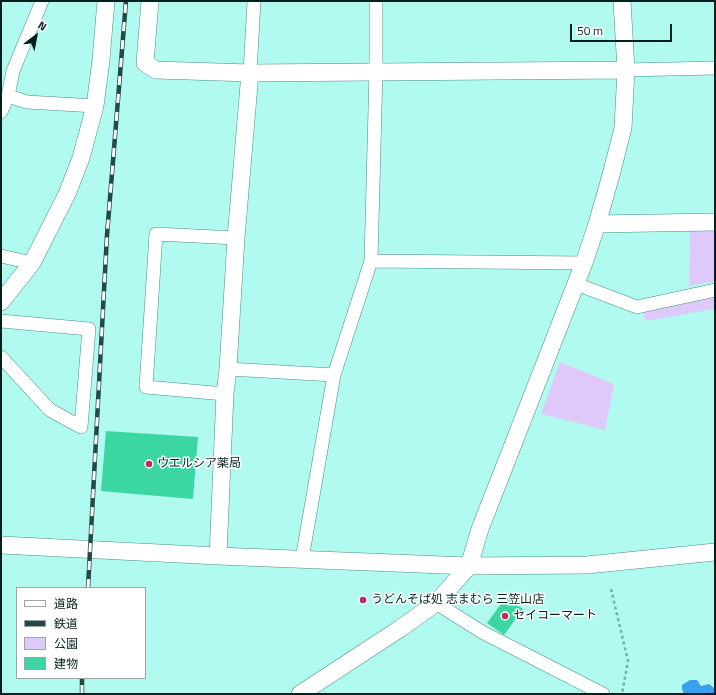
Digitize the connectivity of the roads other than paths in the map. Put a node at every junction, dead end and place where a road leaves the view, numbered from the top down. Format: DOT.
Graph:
graph roads {
  1 [pos="42,1"];
  2 [pos="106,1"];
  3 [pos="150,1"];
  4 [pos="254,1"];
  5 [pos="376,1"];
  6 [pos="622,1"];
  7 [pos="715,68"];
  8 [pos="7,69"];
  9 [pos="626,70"];
  10 [pos="376,71"];
  11 [pos="250,72"];
  12 [pos="8,96"];
  13 [pos="95,106"];
  14 [pos="1,112"];
  15 [pos="715,222"];
  16 [pos="597,224"];
  17 [pos="236,238"];
  18 [pos="1,256"];
  19 [pos="371,261"];
  20 [pos="32,263"];
  21 [pos="584,263"];
  22 [pos="576,284"];
  23 [pos="715,290"];
  24 [pos="1,302"];
  25 [pos="1,321"];
  26 [pos="1,357"];
  27 [pos="228,369"];
  28 [pos="334,375"];
  29 [pos="225,394"];
  30 [pos="1,545"];
  31 [pos="715,552"];
  32 [pos="218,556"];
  33 [pos="302,559"];
  34 [pos="469,566"];
  35 [pos="436,603"];
  36 [pos="300,694"];
  37 [pos="603,694"];
  1 -- 8 [label="street"];
  2 -- 13 [label="street"];
  3 -- 11 [label="street"];
  4 -- 11 [label="street"];
  5 -- 10 [label="street"];
  6 -- 9 [label="street"];
  7 -- 9 [label="street"];
  8 -- 12 [label="street"];
  9 -- 10 [label="street"];
  9 -- 16 [label="street"];
  10 -- 11 [label="street"];
  10 -- 19 [label="street"];
  11 -- 17 [label="street"];
  12 -- 13 [label="street"];
  12 -- 14 [label="street"];
  13 -- 20 [label="street"];
  15 -- 16 [label="street"];
  16 -- 21 [label="street"];
  17 -- 27 [label="street"];
  17 -- 29 [label="street"];
  18 -- 20 [label="street"];
  19 -- 21 [label="street"];
  19 -- 28 [label="street"];
  20 -- 24 [label="street"];
  21 -- 22 [label="street"];
  22 -- 23 [label="street"];
  22 -- 34 [label="street"];
  25 -- 26 [label="street"];
  27 -- 28 [label="street"];
  27 -- 29 [label="street"];
  28 -- 33 [label="street"];
  29 -- 32 [label="street"];
  30 -- 32 [label="street"];
  31 -- 34 [label="street"];
  32 -- 33 [label="street"];
  33 -- 34 [label="street"];
  34 -- 35 [label="street"];
  35 -- 36 [label="street"];
  35 -- 37 [label="street"];
}
